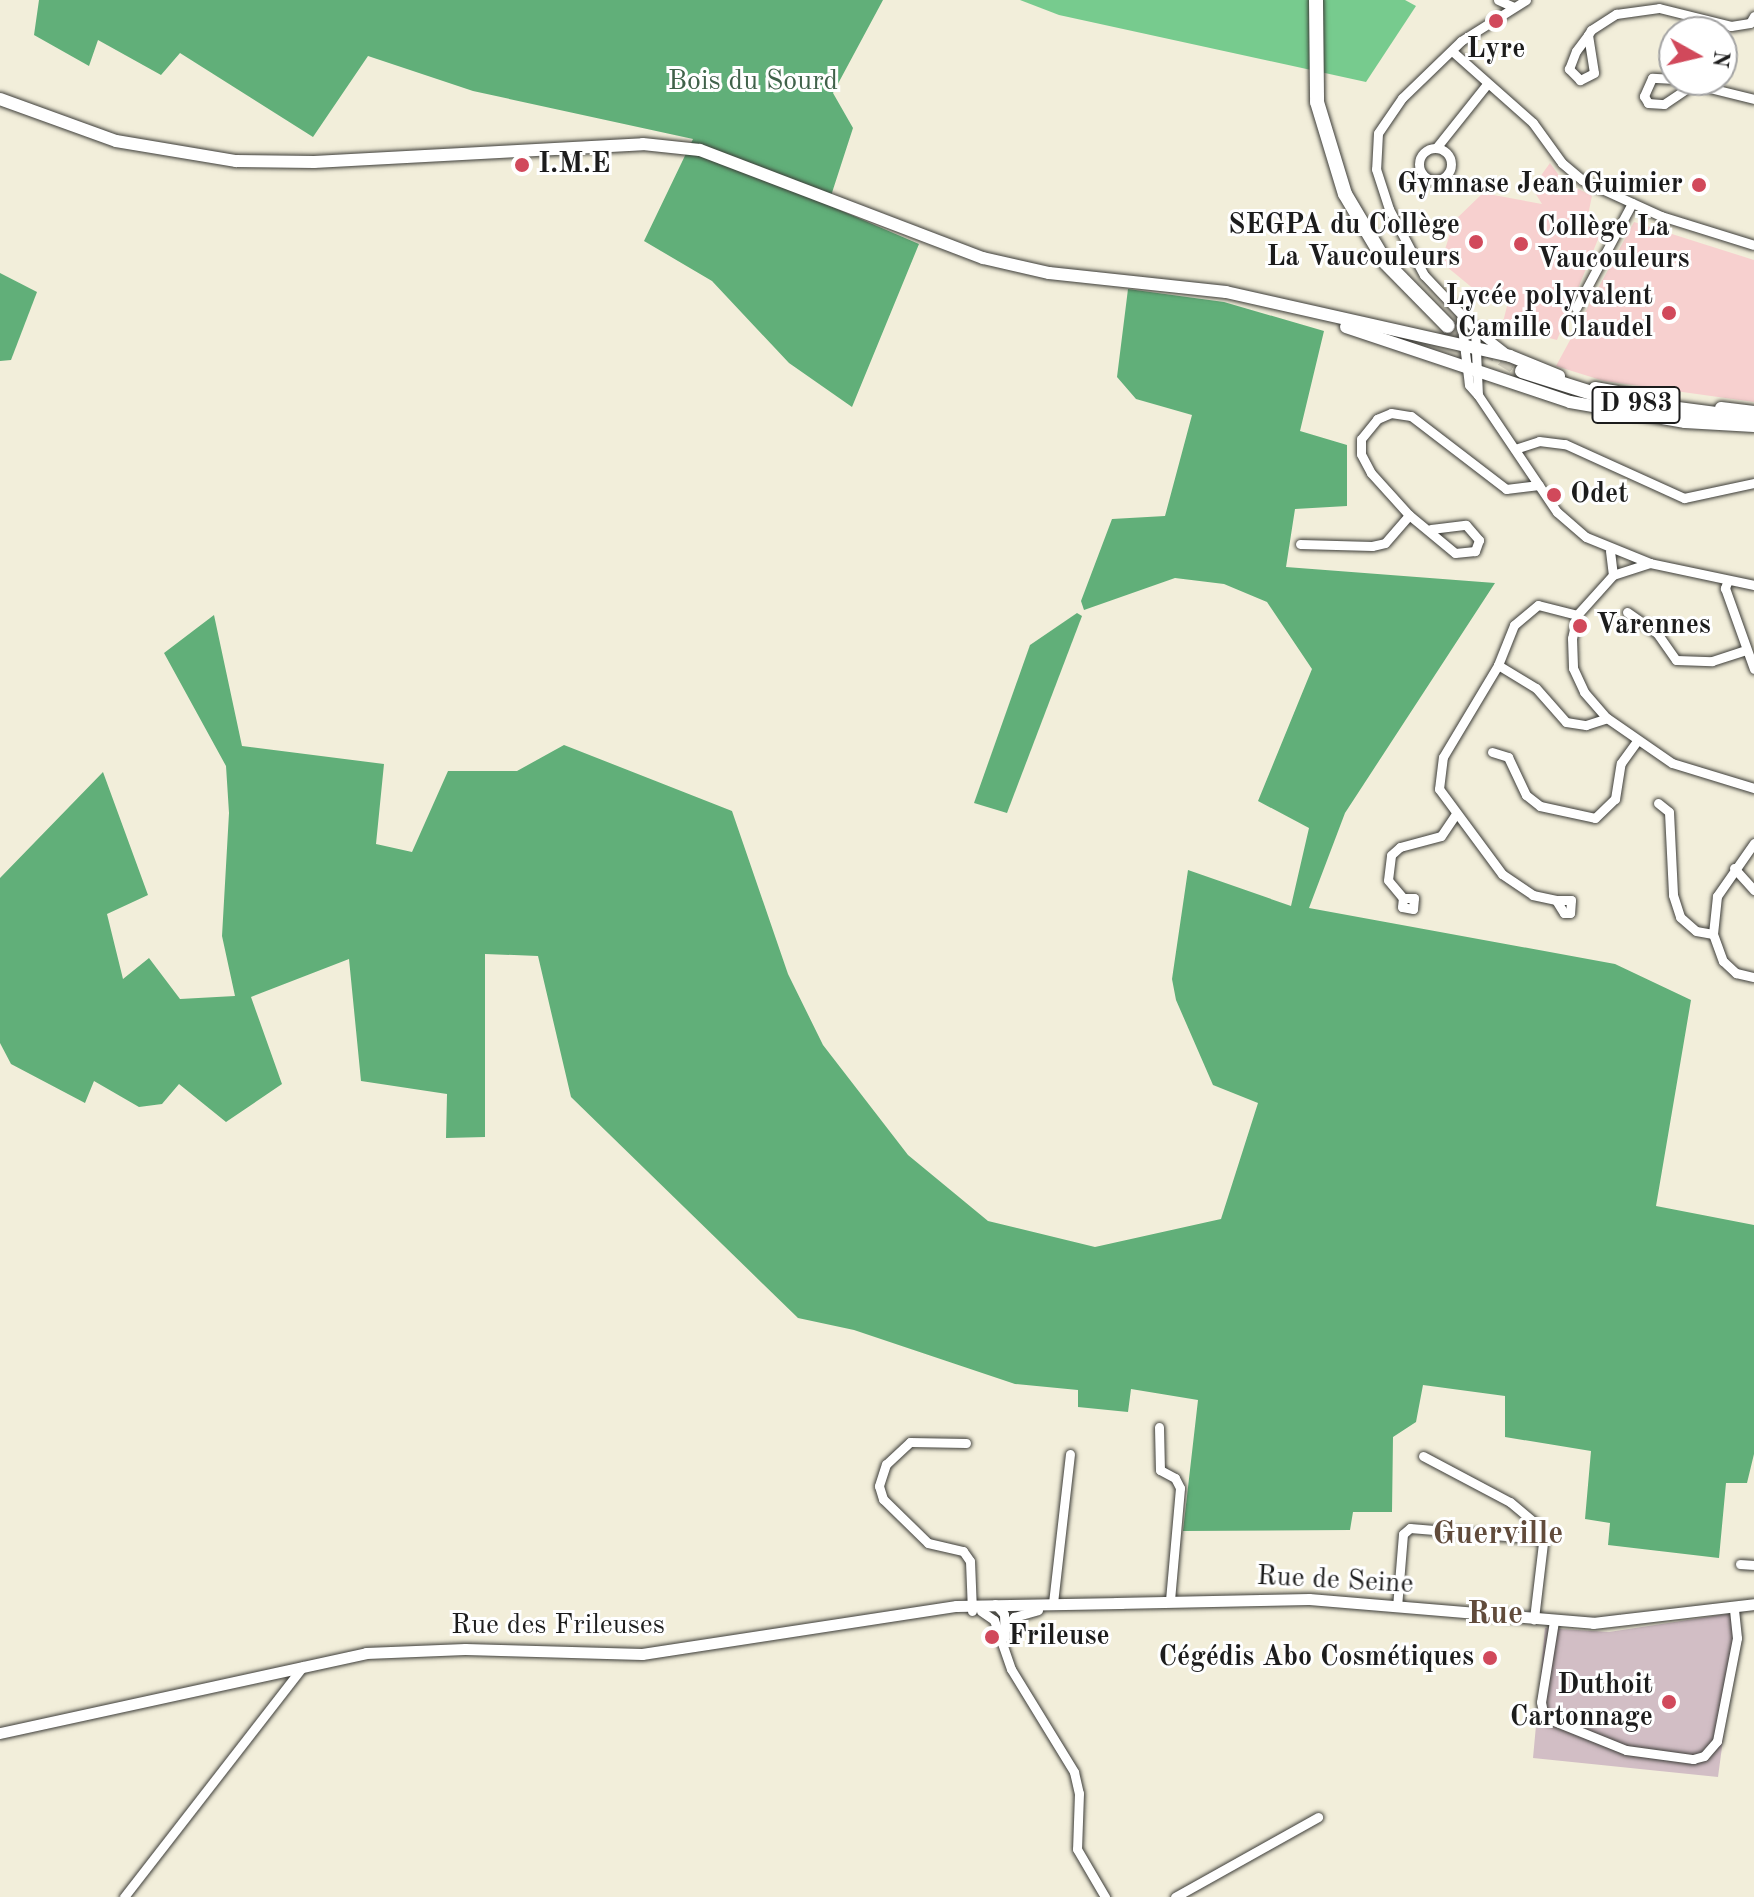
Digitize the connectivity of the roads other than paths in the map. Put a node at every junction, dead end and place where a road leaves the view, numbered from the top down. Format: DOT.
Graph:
graph roads {
  1 [pos="1316,0"];
  2 [pos="1498,0"];
  3 [pos="1526,0"];
  4 [pos="1514,7"];
  5 [pos="1754,16"];
  6 [pos="1588,35"];
  7 [pos="1452,51"];
  8 [pos="1658,78"];
  9 [pos="1487,84"];
  10 [pos="1676,96"];
  11 [pos="0,99"];
  12 [pos="1436,148"];
  13 [pos="1632,203"];
  14 [pos="1754,245"];
  15 [pos="1576,308"];
  16 [pos="1302,309"];
  17 [pos="1453,321"];
  18 [pos="1475,329"];
  19 [pos="1450,344"];
  20 [pos="1472,348"];
  21 [pos="1510,356"];
  22 [pos="1472,366"];
  23 [pos="1522,371"];
  24 [pos="1754,412"];
  25 [pos="1754,419"];
  26 [pos="1754,426"];
  27 [pos="1515,449"];
  28 [pos="1754,483"];
  29 [pos="1539,485"];
  30 [pos="1409,515"];
  31 [pos="1431,529"];
  32 [pos="1300,544"];
  33 [pos="1610,551"];
  34 [pos="1650,563"];
  35 [pos="1613,575"];
  36 [pos="1728,580"];
  37 [pos="1754,585"];
  38 [pos="1627,612"];
  39 [pos="1577,615"];
  40 [pos="1746,650"];
  41 [pos="1498,665"];
  42 [pos="1754,669"];
  43 [pos="1607,718"];
  44 [pos="1637,741"];
  45 [pos="1492,752"];
  46 [pos="1754,788"];
  47 [pos="1658,803"];
  48 [pos="1455,815"];
  49 [pos="1754,843"];
  50 [pos="1734,868"];
  51 [pos="1754,890"];
  52 [pos="1403,898"];
  53 [pos="1556,900"];
  54 [pos="1713,934"];
  55 [pos="1754,977"];
  56 [pos="1159,1427"];
  57 [pos="966,1443"];
  58 [pos="1070,1454"];
  59 [pos="1423,1456"];
  60 [pos="1542,1539"];
  61 [pos="1740,1564"];
  62 [pos="1754,1565"];
  63 [pos="1170,1601"];
  64 [pos="1053,1603"];
  65 [pos="1121,1603"];
  66 [pos="1754,1604"];
  67 [pos="1001,1607"];
  68 [pos="1397,1607"];
  69 [pos="1734,1607"];
  70 [pos="975,1609"];
  71 [pos="1038,1610"];
  72 [pos="1534,1619"];
  73 [pos="1554,1621"];
  74 [pos="1001,1629"];
  75 [pos="303,1666"];
  76 [pos="0,1733"];
  77 [pos="1318,1817"];
  78 [pos="124,1897"];
  79 [pos="1105,1897"];
  80 [pos="1175,1897"];
  1 -- 17 [label="main road"];
  2 -- 4 [label="street"];
  3 -- 4 [label="street"];
  4 -- 7 [label="street"];
  5 -- 6 [label="street"];
  7 -- 9 [label="street"];
  7 -- 17 [label="street"];
  8 -- 10 [label="street"];
  9 -- 12 [label="street"];
  9 -- 13 [label="street"];
  11 -- 16 [label="main road"];
  13 -- 14 [label="street"];
  13 -- 15 [label="street"];
  16 -- 19 [label="main road"];
  16 -- 22 [label="main road"];
  17 -- 18 [label="street"];
  17 -- 19 [label="street"];
  17 -- 20 [label="street"];
  18 -- 20 [label="street"];
  18 -- 21 [label="street"];
  19 -- 20 [label="main road"];
  20 -- 21 [label="main road"];
  20 -- 22 [label="street"];
  21 -- 24 [label="main road"];
  22 -- 26 [label="main road"];
  22 -- 27 [label="street"];
  23 -- 25 [label="main road, D 983"];
  27 -- 28 [label="street"];
  27 -- 29 [label="street"];
  29 -- 30 [label="street"];
  29 -- 33 [label="street"];
  30 -- 31 [label="street"];
  30 -- 32 [label="street"];
  31 -- 31 [label="street"];
  33 -- 34 [label="street"];
  33 -- 35 [label="street"];
  34 -- 35 [label="street"];
  34 -- 36 [label="street"];
  35 -- 39 [label="street"];
  36 -- 37 [label="street"];
  36 -- 40 [label="street"];
  38 -- 40 [label="street"];
  39 -- 41 [label="street"];
  39 -- 43 [label="street"];
  40 -- 42 [label="street"];
  41 -- 43 [label="street"];
  41 -- 48 [label="street"];
  43 -- 44 [label="street"];
  44 -- 45 [label="street"];
  44 -- 46 [label="street"];
  47 -- 54 [label="street"];
  48 -- 52 [label="street"];
  48 -- 53 [label="street"];
  49 -- 50 [label="street"];
  50 -- 51 [label="street"];
  50 -- 54 [label="street"];
  54 -- 55 [label="street"];
  56 -- 63 [label="street"];
  57 -- 70 [label="street"];
  58 -- 64 [label="street"];
  59 -- 60 [label="street"];
  60 -- 68 [label="street"];
  60 -- 72 [label="street"];
  61 -- 62 [label="street"];
  63 -- 65 [label="street, Rue de Seine"];
  63 -- 68 [label="street, Rue de Seine"];
  64 -- 65 [label="street, Rue des Frileuses"];
  64 -- 67 [label="street, Rue des Frileuses"];
  65 -- 71 [label="street, Rue de Seine"];
  66 -- 69 [label="street, Rue de Seine"];
  67 -- 70 [label="street, Rue des Frileuses"];
  67 -- 71 [label="street, Rue de Seine"];
  67 -- 74 [label="street"];
  68 -- 72 [label="street, Rue de Seine"];
  69 -- 73 [label="street, Rue de Seine"];
  69 -- 73 [label="street"];
  70 -- 74 [label="street"];
  70 -- 75 [label="street, Rue des Frileuses"];
  71 -- 74 [label="street"];
  72 -- 73 [label="street, Rue de Seine"];
  74 -- 79 [label="street"];
  75 -- 76 [label="street, Rue des Frileuses"];
  75 -- 78 [label="street"];
  77 -- 80 [label="street"];
}
